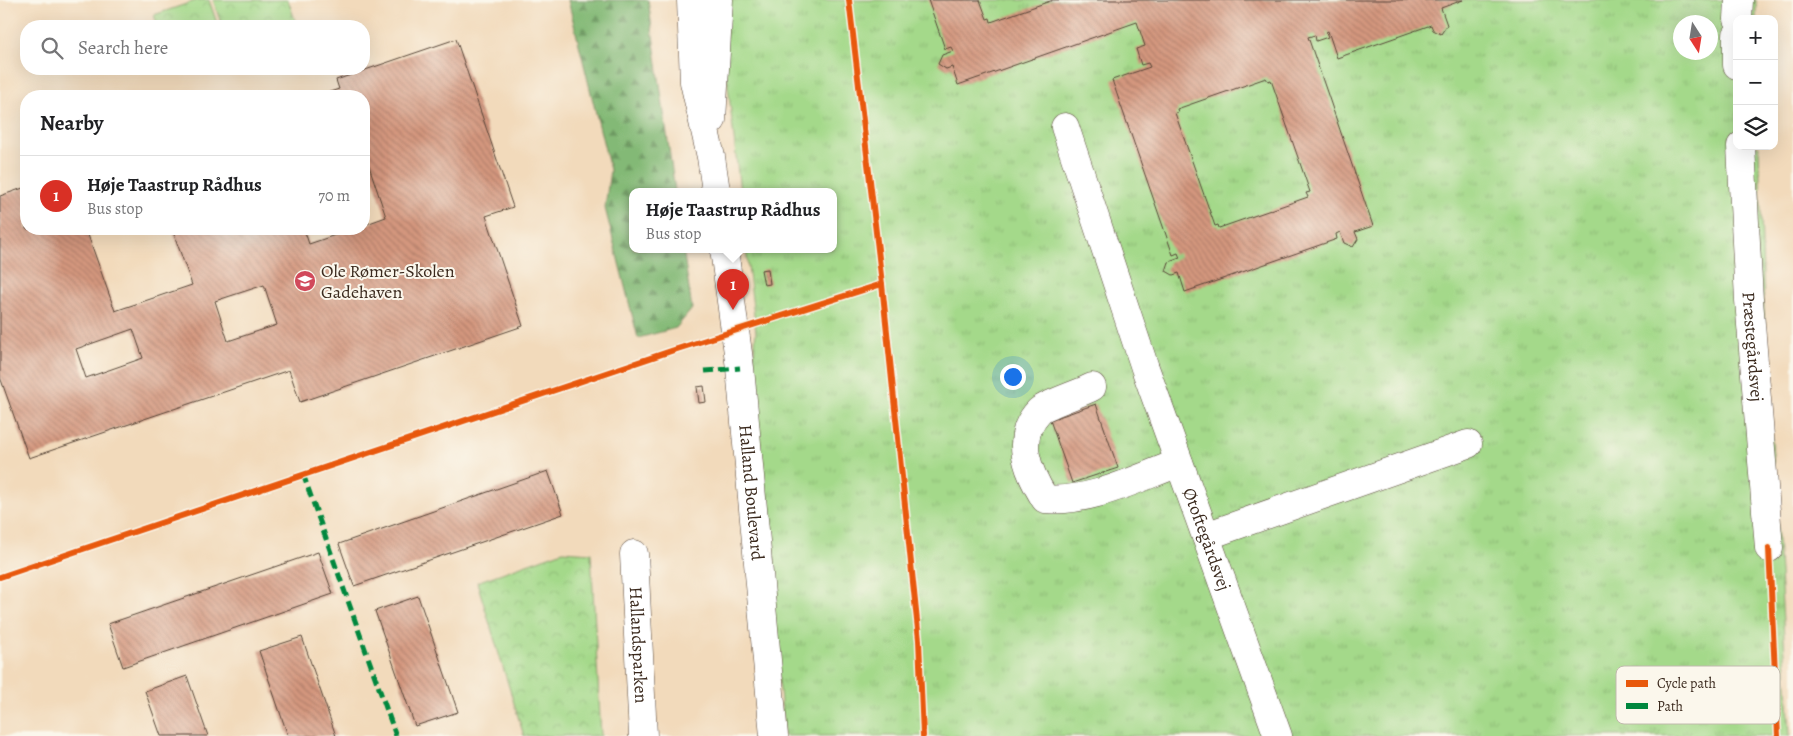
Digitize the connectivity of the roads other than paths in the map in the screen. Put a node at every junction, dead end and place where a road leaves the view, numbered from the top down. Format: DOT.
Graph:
graph roads {
  1 [pos="691,0"];
  2 [pos="719,0"];
  3 [pos="1739,0"];
  4 [pos="1738,15"];
  5 [pos="1065,127"];
  6 [pos="1741,150"];
  7 [pos="711,157"];
  8 [pos="716,188"];
  9 [pos="725,253"];
  10 [pos="1092,387"];
  11 [pos="1468,444"];
  12 [pos="1179,462"];
  13 [pos="1206,536"];
  14 [pos="1769,548"];
  15 [pos="634,554"];
  16 [pos="643,736"];
  17 [pos="774,736"];
  18 [pos="1278,736"];
  1 -- 7 [label="street"];
  2 -- 7 [label="street"];
  3 -- 4 [label="street"];
  5 -- 12 [label="street, Øtoftegårdsvej"];
  6 -- 14 [label="street, Præstegårdsvej"];
  7 -- 8 [label="street"];
  9 -- 17 [label="street, Halland Boulevard"];
  10 -- 12 [label="street"];
  11 -- 13 [label="street"];
  12 -- 13 [label="street, Øtoftegårdsvej"];
  13 -- 18 [label="street, Øtoftegårdsvej"];
  15 -- 16 [label="street, Hallandsparken"];
}
